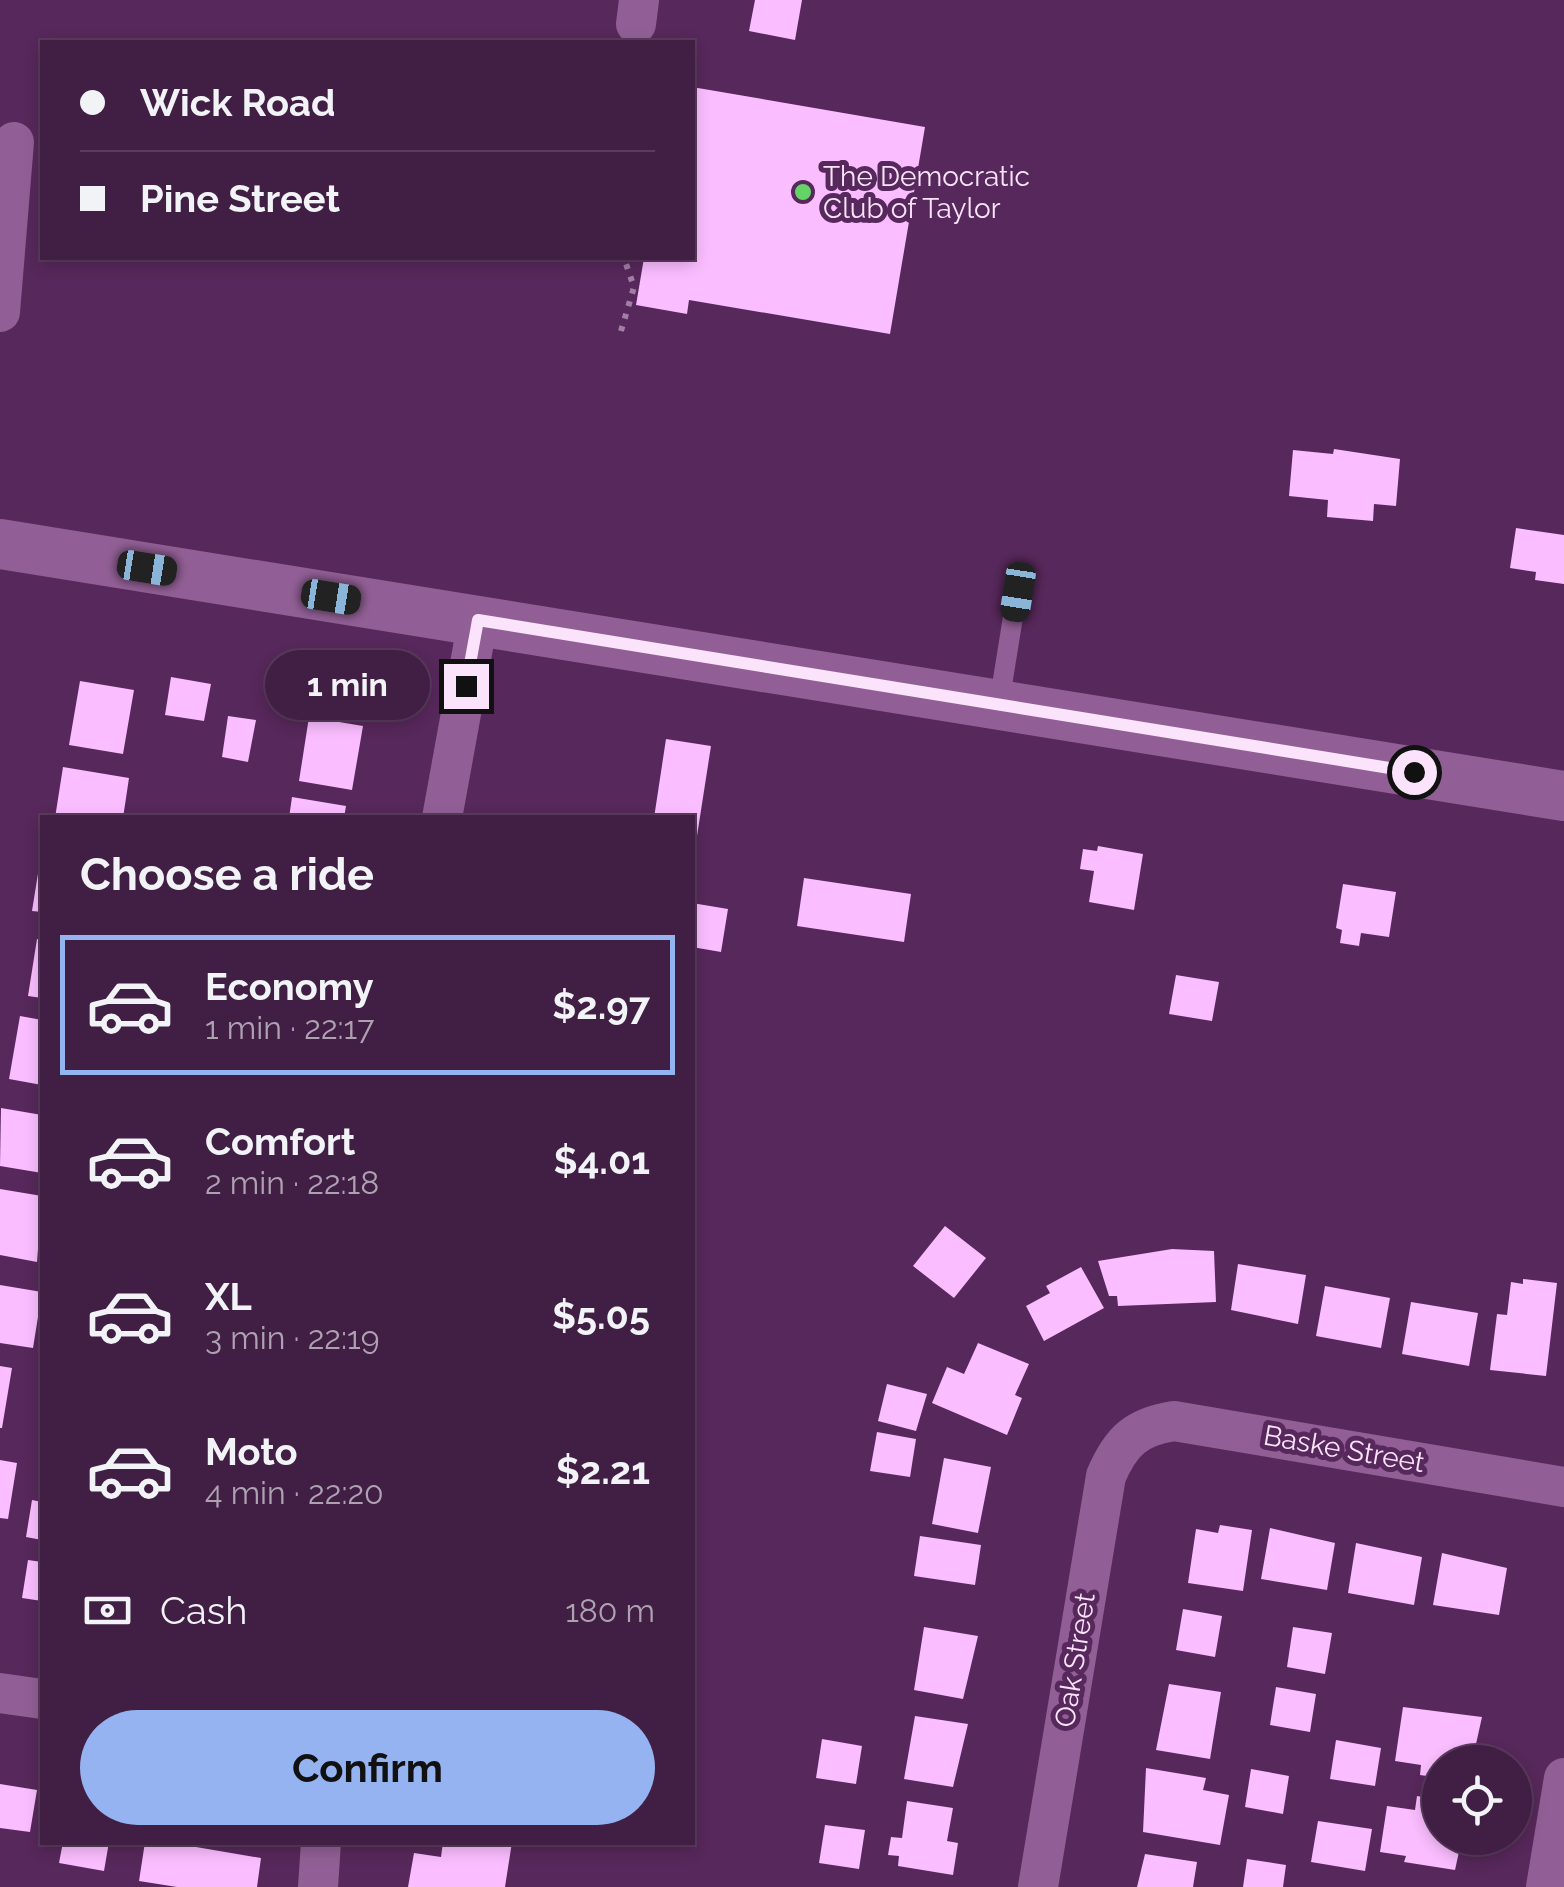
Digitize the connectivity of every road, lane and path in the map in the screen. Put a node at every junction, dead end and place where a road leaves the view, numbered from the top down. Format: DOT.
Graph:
graph roads {
  1 [pos="14,142"];
  2 [pos="625,260"];
  3 [pos="0,312"];
  4 [pos="621,330"];
  5 [pos="0,544"];
  6 [pos="1018,592"];
  7 [pos="478,620"];
  8 [pos="999,704"];
  9 [pos="1564,796"];
  10 [pos="443,815"];
  11 [pos="1127,1438"];
  12 [pos="1564,1487"];
  13 [pos="0,1692"];
  14 [pos="40,1699"];
  15 [pos="1564,1778"];
  16 [pos="321,1845"];
  17 [pos="318,1887"];
  18 [pos="1038,1887"];
  19 [pos="1546,1887"];
  1 -- 3 [label="street"];
  2 -- 4 [label="path"];
  5 -- 7 [label="street"];
  6 -- 8 [label="lane"];
  7 -- 8 [label="street"];
  7 -- 10 [label="street"];
  8 -- 9 [label="street"];
  11 -- 12 [label="street, Baske Street"];
  11 -- 18 [label="street, Oak Street"];
  13 -- 14 [label="street"];
  15 -- 19 [label="street"];
  16 -- 17 [label="street"];
}
